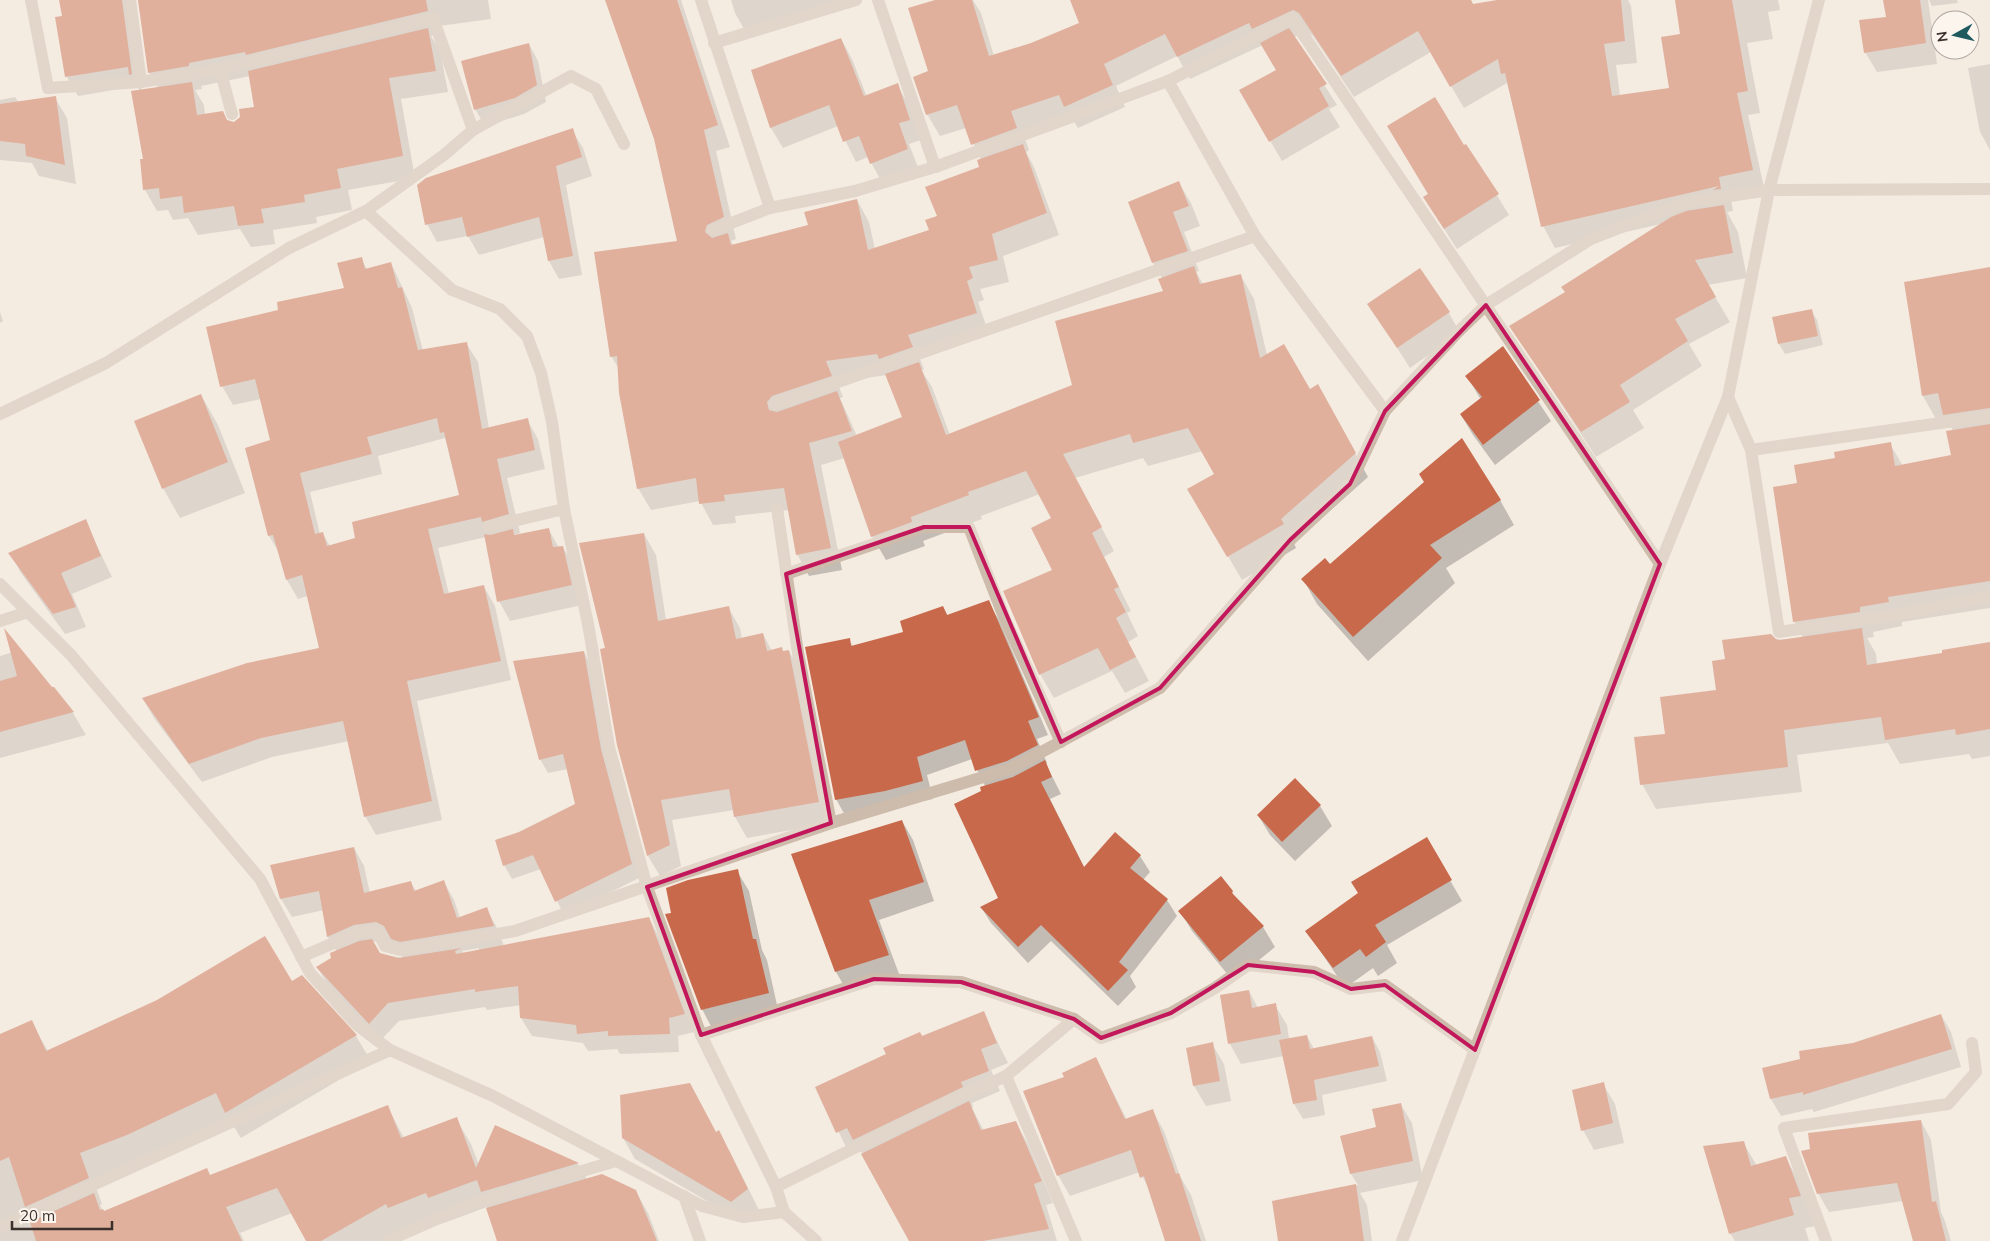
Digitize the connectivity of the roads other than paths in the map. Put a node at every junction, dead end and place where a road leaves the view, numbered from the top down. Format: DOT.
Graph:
graph roads {
  1 [pos="31,0"];
  2 [pos="130,0"];
  3 [pos="701,0"];
  4 [pos="856,0"];
  5 [pos="878,0"];
  6 [pos="1819,0"];
  7 [pos="714,43"];
  8 [pos="220,69"];
  9 [pos="1168,81"];
  10 [pos="141,82"];
  11 [pos="232,114"];
  12 [pos="473,130"];
  13 [pos="624,144"];
  14 [pos="935,167"];
  15 [pos="1769,190"];
  16 [pos="1990,190"];
  17 [pos="770,208"];
  18 [pos="366,211"];
  19 [pos="713,230"];
  20 [pos="1255,236"];
  21 [pos="1486,305"];
  22 [pos="1728,397"];
  23 [pos="775,404"];
  24 [pos="1385,411"];
  25 [pos="0,414"];
  26 [pos="1990,416"];
  27 [pos="1751,450"];
  28 [pos="777,508"];
  29 [pos="564,509"];
  30 [pos="488,527"];
  31 [pos="1660,564"];
  32 [pos="786,574"];
  33 [pos="0,584"];
  34 [pos="1990,596"];
  35 [pos="28,612"];
  36 [pos="0,621"];
  37 [pos="1061,742"];
  38 [pos="831,823"];
  39 [pos="647,886"];
  40 [pos="301,956"];
  41 [pos="1074,1019"];
  42 [pos="701,1035"];
  43 [pos="1972,1043"];
  44 [pos="390,1050"];
  45 [pos="1475,1050"];
  46 [pos="1006,1076"];
  47 [pos="616,1161"];
  48 [pos="776,1187"];
  49 [pos="684,1196"];
  50 [pos="784,1212"];
  51 [pos="0,1227"];
  52 [pos="386,1241"];
  53 [pos="700,1241"];
  54 [pos="816,1241"];
  55 [pos="1076,1241"];
  56 [pos="1402,1241"];
  57 [pos="1826,1241"];
  1 -- 10 [label="street"];
  2 -- 10 [label="street"];
  3 -- 7 [label="street"];
  4 -- 7 [label="street"];
  5 -- 14 [label="street"];
  6 -- 15 [label="street"];
  7 -- 17 [label="street"];
  8 -- 10 [label="street"];
  8 -- 11 [label="street"];
  8 -- 12 [label="street"];
  9 -- 14 [label="street"];
  9 -- 20 [label="street"];
  9 -- 21 [label="street"];
  12 -- 13 [label="street"];
  12 -- 18 [label="street"];
  14 -- 17 [label="street"];
  15 -- 16 [label="street"];
  15 -- 21 [label="street"];
  15 -- 22 [label="street"];
  17 -- 19 [label="street"];
  18 -- 25 [label="street"];
  18 -- 29 [label="street"];
  20 -- 23 [label="street"];
  20 -- 24 [label="street"];
  21 -- 24 [label="street"];
  21 -- 31 [label="street"];
  22 -- 27 [label="street"];
  22 -- 31 [label="street"];
  24 -- 37 [label="street"];
  26 -- 27 [label="street"];
  27 -- 34 [label="street"];
  28 -- 32 [label="street"];
  29 -- 30 [label="street"];
  29 -- 39 [label="street"];
  31 -- 45 [label="street"];
  32 -- 37 [label="street"];
  32 -- 38 [label="street"];
  33 -- 35 [label="street"];
  35 -- 36 [label="street"];
  35 -- 40 [label="street"];
  37 -- 38 [label="street"];
  38 -- 39 [label="street"];
  39 -- 40 [label="street"];
  39 -- 42 [label="street"];
  40 -- 44 [label="street"];
  41 -- 42 [label="street"];
  41 -- 45 [label="street"];
  41 -- 46 [label="street"];
  42 -- 48 [label="street"];
  43 -- 57 [label="street"];
  44 -- 47 [label="street"];
  44 -- 51 [label="street"];
  45 -- 56 [label="street"];
  46 -- 48 [label="street"];
  46 -- 55 [label="street"];
  47 -- 49 [label="street"];
  47 -- 52 [label="street"];
  48 -- 50 [label="street"];
  49 -- 50 [label="street"];
  49 -- 53 [label="street"];
  50 -- 54 [label="street"];
}
